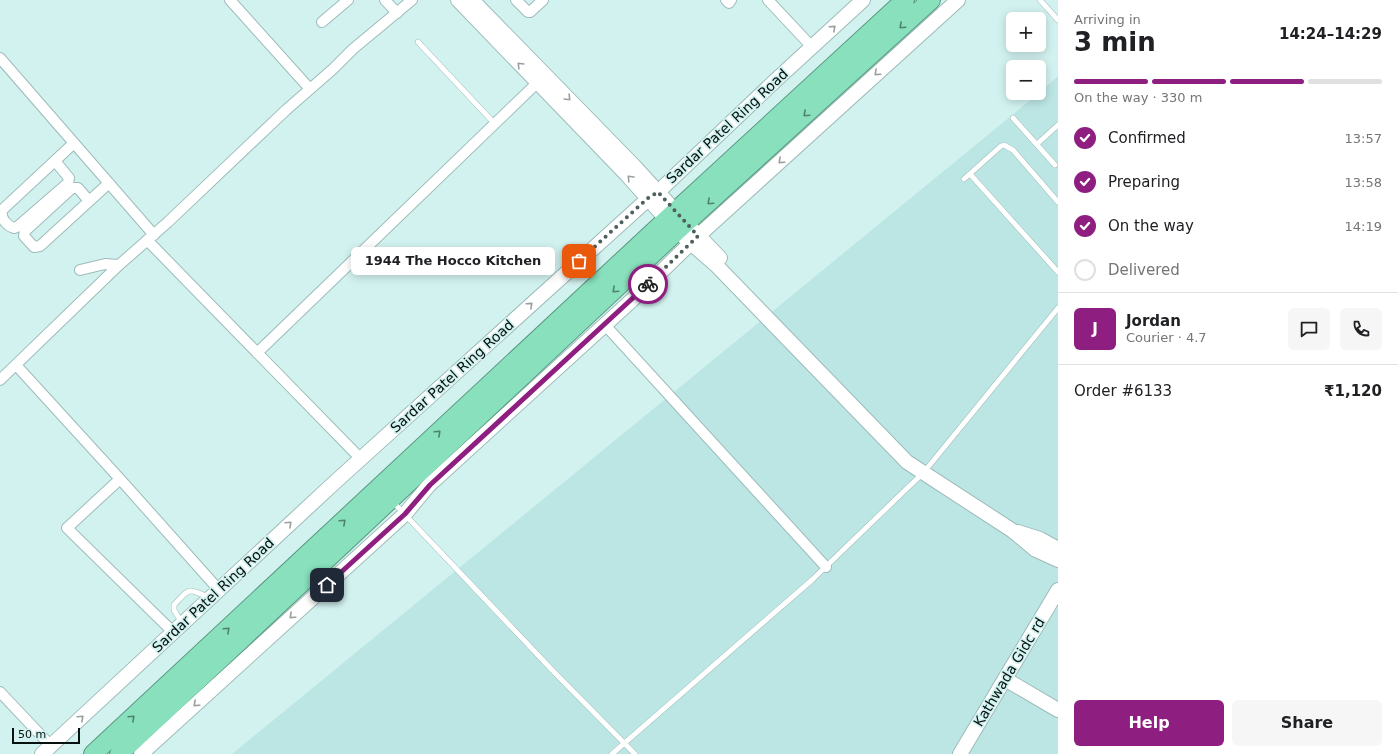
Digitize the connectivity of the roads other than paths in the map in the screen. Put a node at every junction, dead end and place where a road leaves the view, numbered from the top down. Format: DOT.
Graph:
graph roads {
  1 [pos="230,0"];
  2 [pos="385,0"];
  3 [pos="412,0"];
  4 [pos="458,0"];
  5 [pos="472,0"];
  6 [pos="516,0"];
  7 [pos="543,0"];
  8 [pos="726,0"];
  9 [pos="731,0"];
  10 [pos="768,0"];
  11 [pos="863,0"];
  12 [pos="905,0"];
  13 [pos="931,0"];
  14 [pos="958,0"];
  15 [pos="1043,1"];
  16 [pos="342,2"];
  17 [pos="397,13"];
  18 [pos="1058,20"];
  19 [pos="322,22"];
  20 [pos="418,42"];
  21 [pos="812,47"];
  22 [pos="0,58"];
  23 [pos="537,83"];
  24 [pos="310,89"];
  25 [pos="1013,118"];
  26 [pos="495,124"];
  27 [pos="1058,125"];
  28 [pos="74,143"];
  29 [pos="1037,144"];
  30 [pos="55,162"];
  31 [pos="1055,165"];
  32 [pos="970,174"];
  33 [pos="964,179"];
  34 [pos="108,183"];
  35 [pos="653,195"];
  36 [pos="89,201"];
  37 [pos="1058,202"];
  38 [pos="683,227"];
  39 [pos="150,238"];
  40 [pos="119,265"];
  41 [pos="80,270"];
  42 [pos="1058,272"];
  43 [pos="1058,308"];
  44 [pos="605,325"];
  45 [pos="258,353"];
  46 [pos="16,365"];
  47 [pos="0,380"];
  48 [pos="360,459"];
  49 [pos="924,472"];
  50 [pos="120,479"];
  51 [pos="391,499"];
  52 [pos="405,514"];
  53 [pos="1013,531"];
  54 [pos="1058,549"];
  55 [pos="1058,560"];
  56 [pos="826,567"];
  57 [pos="1058,590"];
  58 [pos="214,594"];
  59 [pos="1058,604"];
  60 [pos="178,628"];
  61 [pos="1008,681"];
  62 [pos="0,692"];
  63 [pos="1058,710"];
  64 [pos="624,744"];
  65 [pos="46,750"];
  66 [pos="93,754"];
  67 [pos="119,754"];
  68 [pos="141,754"];
  69 [pos="612,754"];
  70 [pos="635,754"];
  71 [pos="960,754"];
  72 [pos="969,754"];
  1 -- 24 [label="street"];
  2 -- 17 [label="street"];
  3 -- 17 [label="street"];
  23 -- 4 [label="street, one-way"];
  5 -- 35 [label="street, one-way"];
  6 -- 7 [label="street"];
  8 -- 9 [label="street"];
  10 -- 21 [label="street"];
  21 -- 11 [label="street, Sardar Patel Ring Road, one-way"];
  12 -- 38 [label="highway, Sardar Patel Ring Road"];
  13 -- 38 [label="highway, Sardar Patel Ring Road, one-way"];
  14 -- 38 [label="street, Sardar Patel Ring Road, one-way"];
  15 -- 18 [label="lane"];
  16 -- 19 [label="street"];
  17 -- 24 [label="street"];
  20 -- 26 [label="lane"];
  21 -- 35 [label="street, Sardar Patel Ring Road"];
  22 -- 28 [label="street"];
  23 -- 26 [label="street"];
  35 -- 23 [label="street, one-way"];
  24 -- 39 [label="street"];
  25 -- 29 [label="lane"];
  26 -- 45 [label="street"];
  27 -- 29 [label="lane"];
  28 -- 30 [label="street"];
  28 -- 34 [label="street"];
  29 -- 31 [label="lane"];
  30 -- 30 [label="street"];
  32 -- 33 [label="lane"];
  32 -- 37 [label="lane"];
  32 -- 42 [label="lane"];
  34 -- 36 [label="street"];
  34 -- 39 [label="street"];
  35 -- 38 [label="street"];
  48 -- 35 [label="street, Sardar Patel Ring Road, one-way"];
  36 -- 36 [label="street"];
  38 -- 44 [label="street, Sardar Patel Ring Road"];
  38 -- 49 [label="street"];
  38 -- 51 [label="highway, Sardar Patel Ring Road, one-way"];
  66 -- 38 [label="highway, Sardar Patel Ring Road, one-way"];
  39 -- 40 [label="street"];
  39 -- 45 [label="street"];
  40 -- 41 [label="street"];
  40 -- 46 [label="street"];
  43 -- 49 [label="lane"];
  44 -- 52 [label="street, Sardar Patel Ring Road"];
  44 -- 56 [label="street"];
  45 -- 48 [label="street"];
  46 -- 47 [label="street"];
  46 -- 50 [label="street"];
  58 -- 48 [label="street, Sardar Patel Ring Road, one-way"];
  49 -- 53 [label="street"];
  49 -- 56 [label="lane"];
  50 -- 58 [label="street"];
  50 -- 60 [label="street"];
  51 -- 52 [label="lane"];
  51 -- 67 [label="highway, Sardar Patel Ring Road"];
  52 -- 64 [label="lane"];
  52 -- 68 [label="street, Sardar Patel Ring Road, one-way"];
  53 -- 54 [label="street"];
  53 -- 55 [label="street"];
  56 -- 64 [label="lane"];
  57 -- 61 [label="street, Kathwada Gidc rd"];
  58 -- 60 [label="street, Sardar Patel Ring Road"];
  58 -- 60 [label="lane"];
  59 -- 61 [label="street"];
  65 -- 60 [label="street, Sardar Patel Ring Road, one-way"];
  61 -- 63 [label="street"];
  61 -- 71 [label="street, Kathwada Gidc rd"];
  61 -- 72 [label="street"];
  62 -- 65 [label="street"];
  64 -- 69 [label="lane"];
  64 -- 70 [label="lane"];
}
